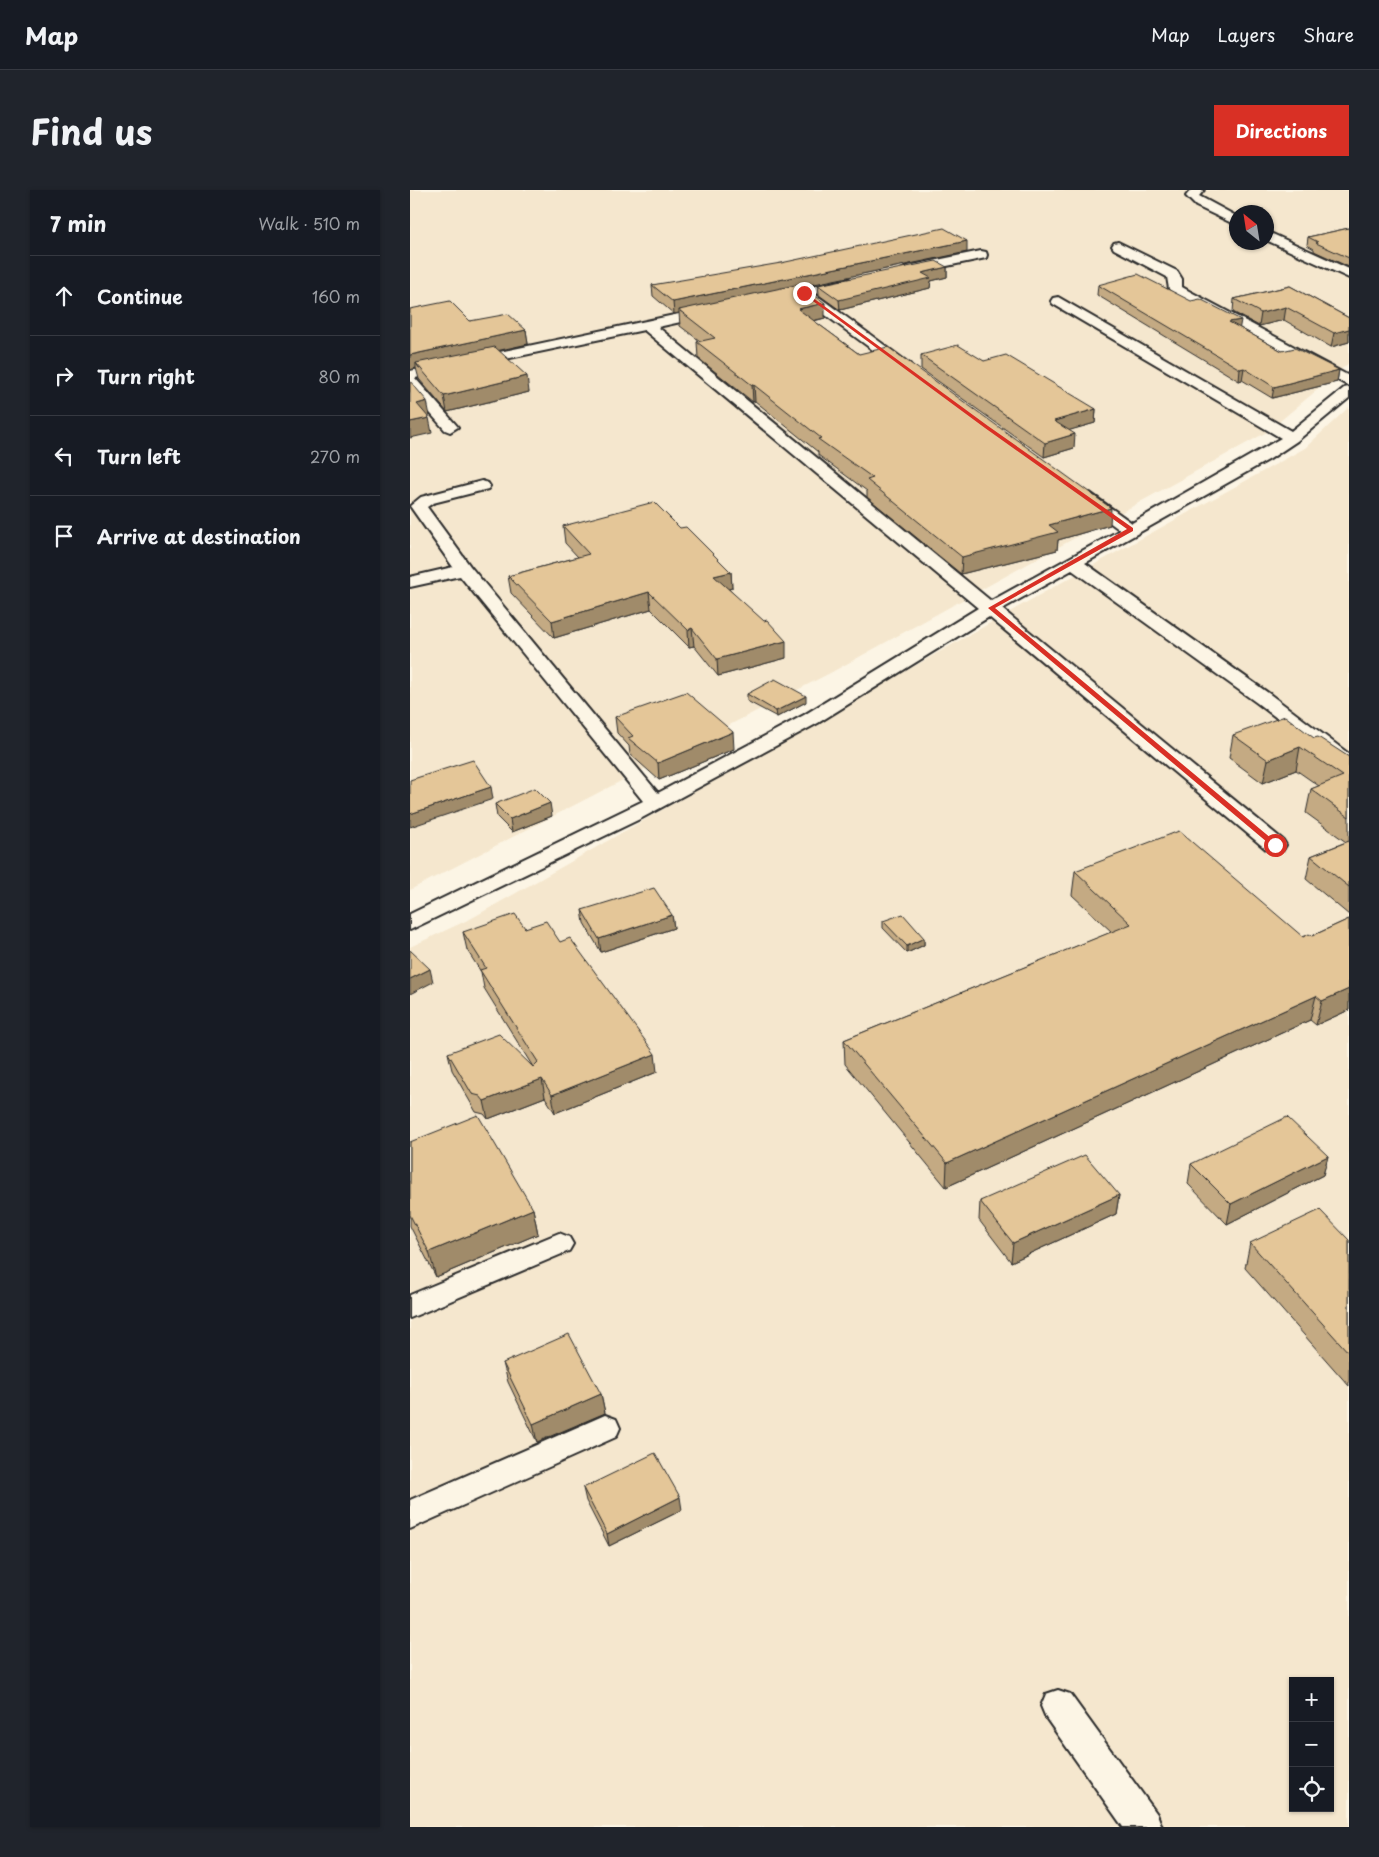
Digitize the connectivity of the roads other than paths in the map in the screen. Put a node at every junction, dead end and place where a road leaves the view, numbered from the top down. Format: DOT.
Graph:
graph roads {
  1 [pos="1198,190"];
  2 [pos="1229,218"];
  3 [pos="1274,239"];
  4 [pos="1118,246"];
  5 [pos="981,255"];
  6 [pos="897,273"];
  7 [pos="1349,274"];
  8 [pos="860,281"];
  9 [pos="804,293"];
  10 [pos="767,300"];
  11 [pos="1058,301"];
  12 [pos="730,308"];
  13 [pos="647,325"];
  14 [pos="914,374"];
  15 [pos="410,375"];
  16 [pos="410,382"];
  17 [pos="1349,382"];
  18 [pos="1349,391"];
  19 [pos="450,427"];
  20 [pos="1292,438"];
  21 [pos="482,486"];
  22 [pos="1075,490"];
  23 [pos="1131,530"];
  24 [pos="1072,562"];
  25 [pos="464,570"];
  26 [pos="410,582"];
  27 [pos="991,608"];
  28 [pos="1349,764"];
  29 [pos="655,803"];
  30 [pos="1275,845"];
  31 [pos="410,923"];
  32 [pos="558,1244"];
  33 [pos="410,1308"];
  34 [pos="605,1428"];
  35 [pos="410,1515"];
  36 [pos="1058,1706"];
  37 [pos="1144,1827"];
  1 -- 2 [label="street"];
  3 -- 7 [label="street"];
  4 -- 17 [label="street"];
  5 -- 6 [label="street"];
  8 -- 9 [label="street"];
  9 -- 10 [label="street"];
  9 -- 14 [label="street"];
  11 -- 20 [label="street"];
  12 -- 13 [label="street"];
  13 -- 15 [label="street"];
  13 -- 27 [label="street"];
  16 -- 19 [label="street"];
  18 -- 20 [label="street"];
  20 -- 23 [label="street"];
  21 -- 25 [label="street"];
  22 -- 23 [label="street"];
  23 -- 24 [label="street"];
  24 -- 27 [label="street"];
  24 -- 28 [label="street"];
  25 -- 26 [label="street"];
  25 -- 29 [label="street"];
  27 -- 29 [label="street"];
  27 -- 30 [label="street"];
  29 -- 31 [label="street"];
  32 -- 33 [label="street"];
  34 -- 35 [label="street"];
  36 -- 37 [label="street"];
}
